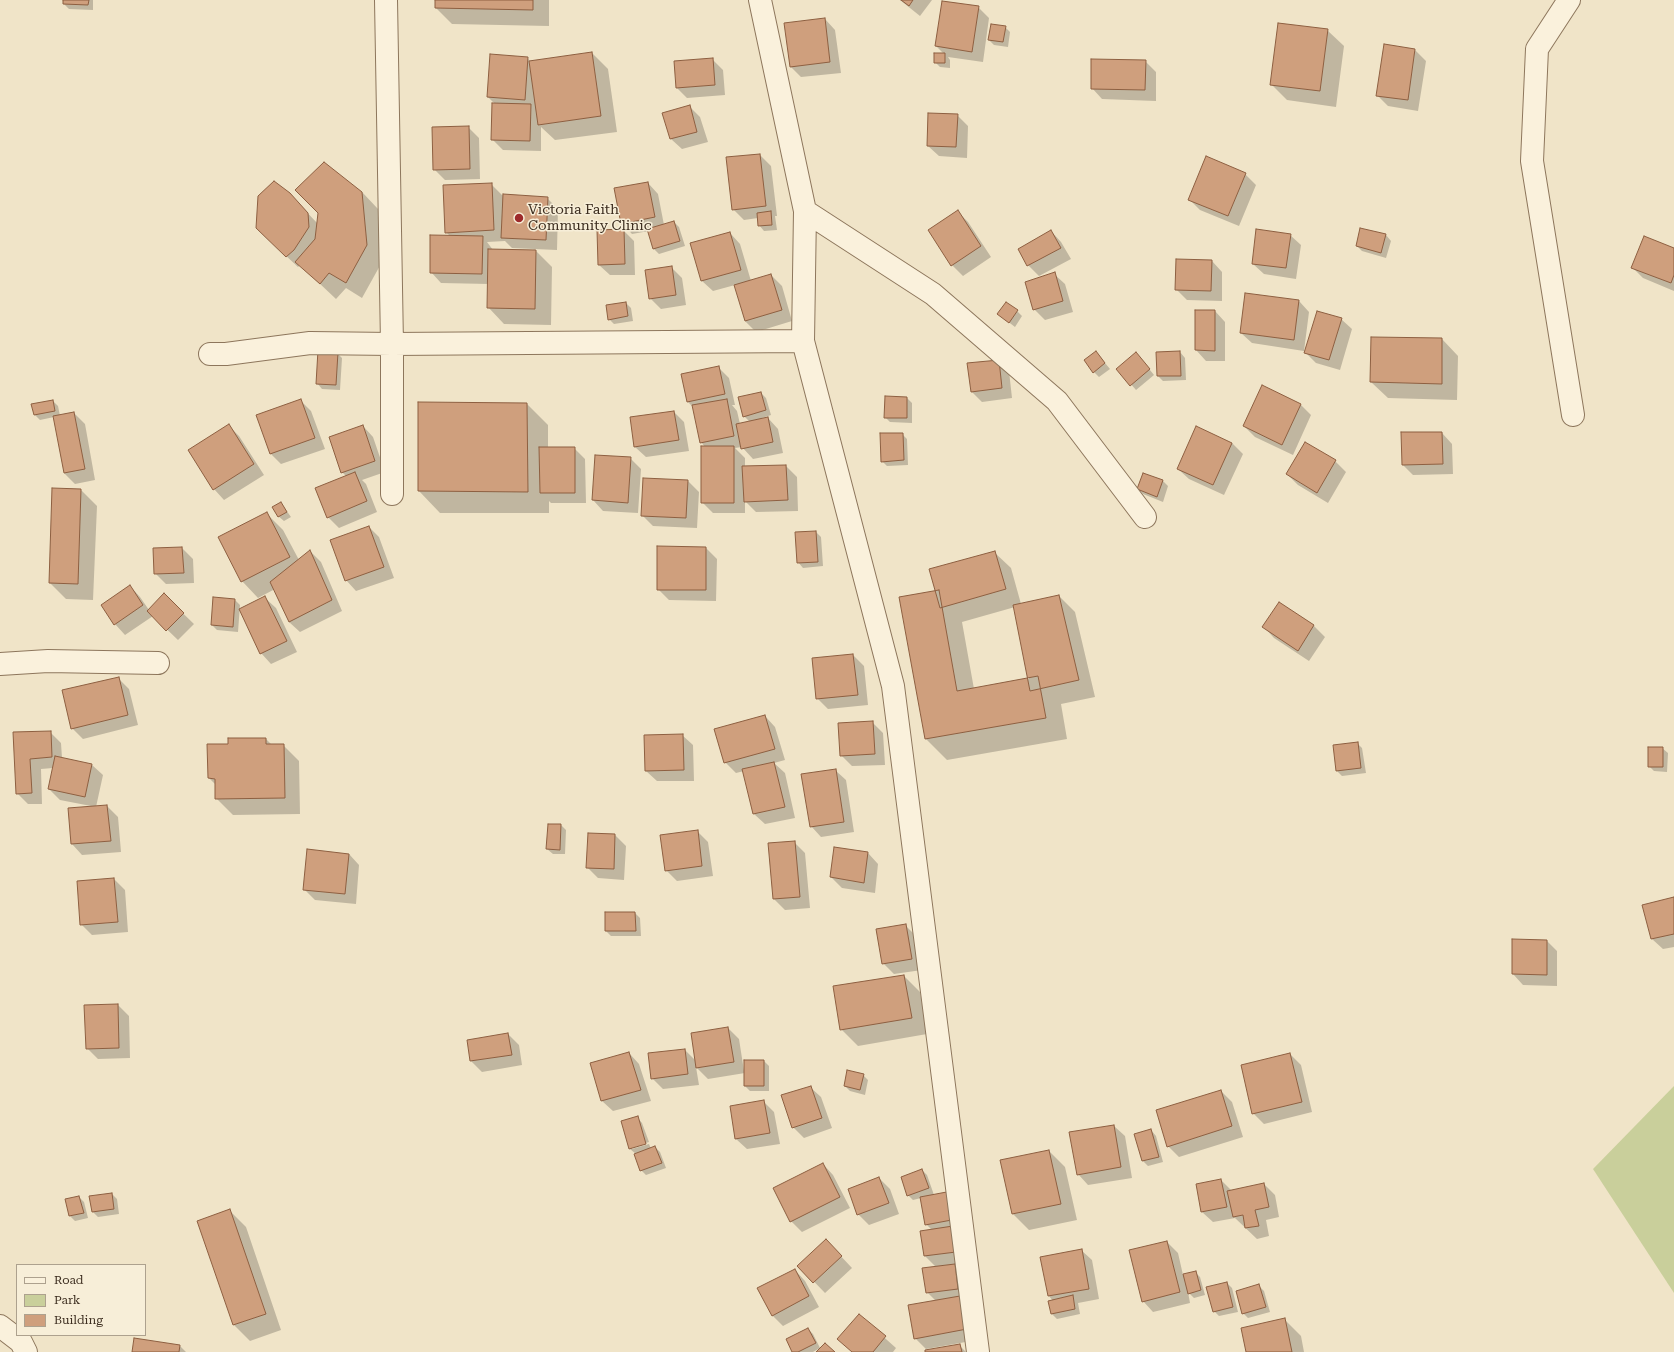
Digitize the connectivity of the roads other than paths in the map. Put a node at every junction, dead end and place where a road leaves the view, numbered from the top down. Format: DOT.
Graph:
graph roads {
  1 [pos="386,0"];
  2 [pos="760,0"];
  3 [pos="1569,0"];
  4 [pos="805,211"];
  5 [pos="802,340"];
  6 [pos="392,344"];
  7 [pos="210,354"];
  8 [pos="1573,415"];
  9 [pos="392,494"];
  10 [pos="1145,517"];
  11 [pos="158,663"];
  12 [pos="0,664"];
  13 [pos="0,1326"];
  14 [pos="26,1352"];
  15 [pos="978,1352"];
  1 -- 6 [label="street"];
  2 -- 4 [label="street"];
  3 -- 8 [label="street"];
  4 -- 5 [label="street"];
  4 -- 10 [label="street"];
  5 -- 6 [label="street"];
  5 -- 15 [label="street"];
  6 -- 7 [label="street"];
  6 -- 9 [label="street"];
  11 -- 12 [label="street"];
  13 -- 14 [label="street"];
}
